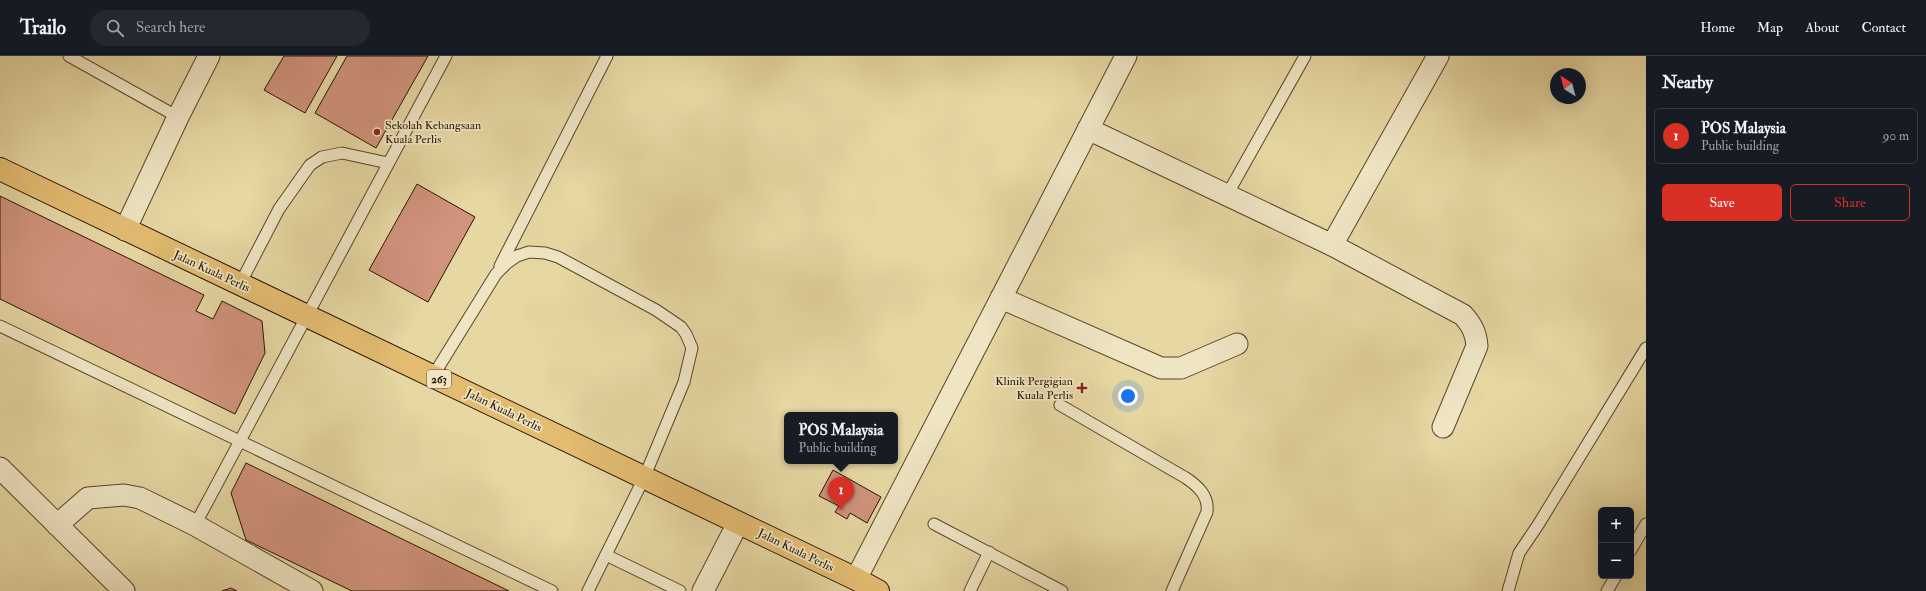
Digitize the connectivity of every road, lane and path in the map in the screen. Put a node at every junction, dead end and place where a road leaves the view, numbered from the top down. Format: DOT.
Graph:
graph roads {
  1 [pos="69,56"];
  2 [pos="209,56"];
  3 [pos="446,56"];
  4 [pos="607,56"];
  5 [pos="1126,56"];
  6 [pos="1305,56"];
  7 [pos="1438,56"];
  8 [pos="178,117"];
  9 [pos="1088,129"];
  10 [pos="388,164"];
  11 [pos="0,169"];
  12 [pos="1227,195"];
  13 [pos="125,230"];
  14 [pos="1332,244"];
  15 [pos="496,274"];
  16 [pos="240,284"];
  17 [pos="1001,298"];
  18 [pos="307,315"];
  19 [pos="0,326"];
  20 [pos="1237,344"];
  21 [pos="1646,348"];
  22 [pos="433,376"];
  23 [pos="1060,405"];
  24 [pos="1443,426"];
  25 [pos="240,441"];
  26 [pos="0,468"];
  27 [pos="644,478"];
  28 [pos="738,523"];
  29 [pos="934,524"];
  30 [pos="1646,524"];
  31 [pos="57,525"];
  32 [pos="195,525"];
  33 [pos="1634,545"];
  34 [pos="989,552"];
  35 [pos="606,555"];
  36 [pos="856,579"];
  37 [pos="1614,579"];
  38 [pos="1512,590"];
  39 [pos="124,591"];
  40 [pos="312,591"];
  41 [pos="552,591"];
  42 [pos="588,591"];
  43 [pos="680,591"];
  44 [pos="703,591"];
  45 [pos="878,591"];
  46 [pos="970,591"];
  47 [pos="1062,591"];
  48 [pos="1172,591"];
  49 [pos="1607,591"];
  1 -- 8 [label="lane"];
  2 -- 8 [label="street"];
  3 -- 10 [label="lane"];
  4 -- 15 [label="lane"];
  5 -- 9 [label="street"];
  6 -- 12 [label="lane"];
  7 -- 14 [label="street"];
  8 -- 13 [label="street"];
  9 -- 12 [label="street"];
  9 -- 17 [label="street"];
  10 -- 16 [label="lane"];
  10 -- 18 [label="lane"];
  11 -- 13 [label="main road, Jalan Kuala Perlis / 263"];
  12 -- 14 [label="street"];
  13 -- 16 [label="main road, Jalan Kuala Perlis / 263"];
  14 -- 24 [label="street"];
  15 -- 22 [label="lane"];
  15 -- 27 [label="lane"];
  16 -- 18 [label="main road, Jalan Kuala Perlis / 263"];
  17 -- 20 [label="street"];
  17 -- 36 [label="street"];
  18 -- 22 [label="main road, Jalan Kuala Perlis / 263"];
  18 -- 25 [label="lane"];
  19 -- 25 [label="lane"];
  21 -- 38 [label="lane"];
  22 -- 27 [label="main road, Jalan Kuala Perlis / 263"];
  23 -- 48 [label="lane"];
  25 -- 32 [label="lane"];
  25 -- 41 [label="lane"];
  26 -- 31 [label="street"];
  27 -- 28 [label="main road, Jalan Kuala Perlis / 263"];
  27 -- 35 [label="lane"];
  28 -- 36 [label="main road, Jalan Kuala Perlis / 263"];
  28 -- 44 [label="street"];
  29 -- 34 [label="lane"];
  30 -- 33 [label="lane"];
  31 -- 32 [label="street"];
  31 -- 39 [label="street"];
  32 -- 40 [label="street"];
  34 -- 46 [label="lane"];
  34 -- 47 [label="lane"];
  35 -- 42 [label="lane"];
  35 -- 43 [label="lane"];
  36 -- 45 [label="main road, Jalan Kuala Perlis / 263"];
  37 -- 49 [label="lane"];
}
